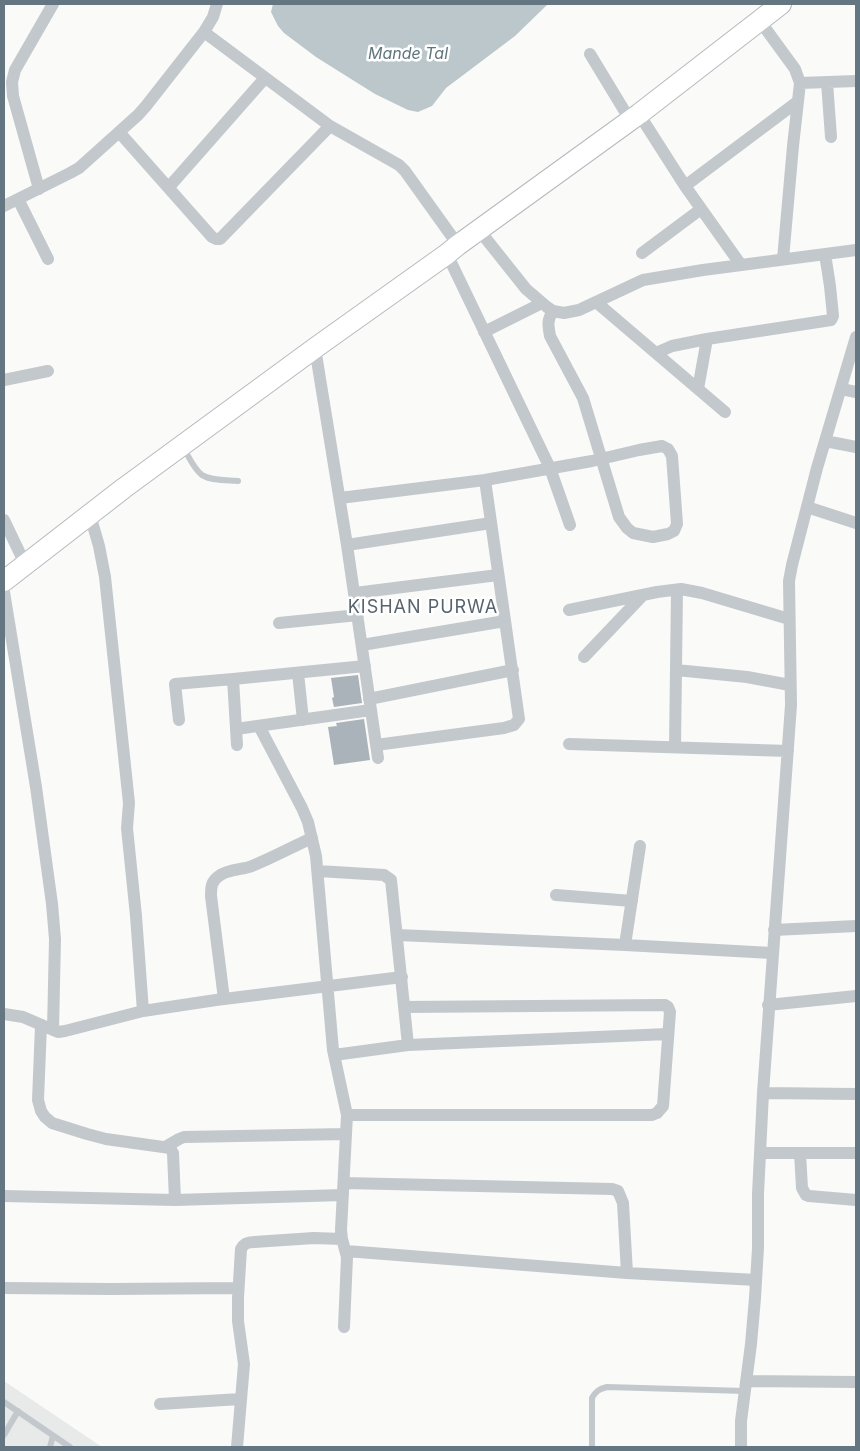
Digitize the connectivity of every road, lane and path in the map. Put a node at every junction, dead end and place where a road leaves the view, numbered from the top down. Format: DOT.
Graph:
graph roads {
  1 [pos="53,4"];
  2 [pos="217,4"];
  3 [pos="781,4"];
  4 [pos="760,21"];
  5 [pos="204,32"];
  6 [pos="590,54"];
  7 [pos="265,78"];
  8 [pos="856,81"];
  9 [pos="827,82"];
  10 [pos="800,83"];
  11 [pos="797,102"];
  12 [pos="634,117"];
  13 [pos="330,126"];
  14 [pos="119,132"];
  15 [pos="831,137"];
  16 [pos="685,186"];
  17 [pos="168,188"];
  18 [pos="39,189"];
  19 [pos="18,199"];
  20 [pos="4,206"];
  21 [pos="701,209"];
  22 [pos="479,230"];
  23 [pos="453,250"];
  24 [pos="856,250"];
  25 [pos="642,253"];
  26 [pos="825,254"];
  27 [pos="48,259"];
  28 [pos="783,259"];
  29 [pos="741,265"];
  30 [pos="596,302"];
  31 [pos="542,303"];
  32 [pos="553,311"];
  33 [pos="484,332"];
  34 [pos="856,337"];
  35 [pos="707,339"];
  36 [pos="315,348"];
  37 [pos="656,352"];
  38 [pos="48,371"];
  39 [pos="4,380"];
  40 [pos="698,389"];
  41 [pos="841,389"];
  42 [pos="856,392"];
  43 [pos="725,412"];
  44 [pos="825,442"];
  45 [pos="182,446"];
  46 [pos="856,447"];
  47 [pos="601,458"];
  48 [pos="550,468"];
  49 [pos="486,480"];
  50 [pos="238,482"];
  51 [pos="340,498"];
  52 [pos="807,508"];
  53 [pos="90,515"];
  54 [pos="4,520"];
  55 [pos="491,523"];
  56 [pos="856,523"];
  57 [pos="570,525"];
  58 [pos="347,545"];
  59 [pos="25,564"];
  60 [pos="498,575"];
  61 [pos="4,580"];
  62 [pos="677,590"];
  63 [pos="4,592"];
  64 [pos="355,593"];
  65 [pos="643,595"];
  66 [pos="569,610"];
  67 [pos="358,615"];
  68 [pos="789,618"];
  69 [pos="505,621"];
  70 [pos="279,623"];
  71 [pos="362,645"];
  72 [pos="584,657"];
  73 [pos="365,666"];
  74 [pos="514,670"];
  75 [pos="676,670"];
  76 [pos="298,673"];
  77 [pos="233,680"];
  78 [pos="790,685"];
  79 [pos="370,705"];
  80 [pos="179,720"];
  81 [pos="303,720"];
  82 [pos="259,726"];
  83 [pos="236,729"];
  84 [pos="376,744"];
  85 [pos="569,744"];
  86 [pos="237,745"];
  87 [pos="675,747"];
  88 [pos="788,750"];
  89 [pos="378,758"];
  90 [pos="312,838"];
  91 [pos="640,846"];
  92 [pos="318,871"];
  93 [pos="556,894"];
  94 [pos="632,900"];
  95 [pos="856,926"];
  96 [pos="774,930"];
  97 [pos="398,935"];
  98 [pos="625,945"];
  99 [pos="772,953"];
  100 [pos="402,977"];
  101 [pos="328,986"];
  102 [pos="856,996"];
  103 [pos="224,998"];
  104 [pos="768,1005"];
  105 [pos="404,1007"];
  106 [pos="143,1011"];
  107 [pos="4,1014"];
  108 [pos="47,1028"];
  109 [pos="668,1034"];
  110 [pos="408,1045"];
  111 [pos="334,1056"];
  112 [pos="763,1093"];
  113 [pos="856,1094"];
  114 [pos="347,1115"];
  115 [pos="346,1134"];
  116 [pos="167,1146"];
  117 [pos="760,1153"];
  118 [pos="800,1153"];
  119 [pos="856,1153"];
  120 [pos="344,1189"];
  121 [pos="4,1196"];
  122 [pos="175,1200"];
  123 [pos="856,1200"];
  124 [pos="344,1245"];
  125 [pos="627,1272"];
  126 [pos="756,1280"];
  127 [pos="4,1288"];
  128 [pos="238,1288"];
  129 [pos="344,1327"];
  130 [pos="856,1382"];
  131 [pos="746,1386"];
  132 [pos="240,1399"];
  133 [pos="160,1404"];
  134 [pos="5,1405"];
  135 [pos="18,1411"];
  136 [pos="4,1435"];
  137 [pos="53,1436"];
  138 [pos="50,1447"];
  139 [pos="70,1447"];
  140 [pos="236,1447"];
  141 [pos="592,1447"];
  142 [pos="741,1447"];
  1 -- 18 [label="street"];
  2 -- 5 [label="street"];
  3 -- 4 [label="main road"];
  4 -- 10 [label="street"];
  4 -- 12 [label="main road"];
  5 -- 7 [label="street"];
  5 -- 14 [label="street"];
  6 -- 12 [label="street"];
  7 -- 13 [label="street"];
  7 -- 17 [label="street"];
  8 -- 9 [label="street"];
  9 -- 10 [label="street"];
  9 -- 15 [label="street"];
  10 -- 11 [label="street"];
  11 -- 16 [label="street"];
  11 -- 28 [label="street"];
  12 -- 16 [label="street"];
  12 -- 22 [label="main road"];
  13 -- 17 [label="street"];
  13 -- 23 [label="street"];
  14 -- 17 [label="street"];
  14 -- 18 [label="street"];
  16 -- 21 [label="street"];
  18 -- 19 [label="street"];
  19 -- 20 [label="street"];
  19 -- 27 [label="street"];
  21 -- 25 [label="street"];
  21 -- 29 [label="street"];
  22 -- 23 [label="main road"];
  22 -- 31 [label="street"];
  23 -- 33 [label="street"];
  23 -- 36 [label="main road"];
  24 -- 26 [label="street"];
  26 -- 28 [label="street"];
  26 -- 35 [label="street"];
  28 -- 29 [label="street"];
  29 -- 30 [label="street"];
  30 -- 32 [label="street"];
  30 -- 37 [label="street"];
  31 -- 32 [label="street"];
  31 -- 33 [label="street"];
  32 -- 47 [label="street"];
  33 -- 48 [label="street"];
  34 -- 41 [label="street"];
  35 -- 37 [label="street"];
  35 -- 40 [label="street"];
  36 -- 45 [label="main road"];
  36 -- 51 [label="street"];
  37 -- 40 [label="street"];
  38 -- 39 [label="street"];
  40 -- 43 [label="street"];
  41 -- 42 [label="street"];
  41 -- 44 [label="street"];
  44 -- 46 [label="street"];
  44 -- 52 [label="street"];
  45 -- 50 [label="lane"];
  45 -- 53 [label="main road"];
  47 -- 47 [label="street"];
  47 -- 48 [label="street"];
  48 -- 49 [label="street"];
  48 -- 57 [label="street"];
  49 -- 51 [label="street"];
  49 -- 55 [label="street"];
  51 -- 58 [label="street"];
  52 -- 56 [label="street"];
  52 -- 68 [label="street"];
  53 -- 59 [label="main road"];
  53 -- 106 [label="street"];
  54 -- 59 [label="street"];
  55 -- 58 [label="street"];
  55 -- 60 [label="street"];
  58 -- 64 [label="street"];
  59 -- 61 [label="main road"];
  60 -- 64 [label="street"];
  60 -- 69 [label="street"];
  62 -- 65 [label="street"];
  62 -- 68 [label="street"];
  62 -- 75 [label="street"];
  63 -- 108 [label="street"];
  64 -- 67 [label="street"];
  65 -- 66 [label="street"];
  65 -- 72 [label="street"];
  67 -- 70 [label="street"];
  67 -- 71 [label="street"];
  68 -- 78 [label="street"];
  69 -- 71 [label="street"];
  69 -- 74 [label="street"];
  71 -- 73 [label="street"];
  73 -- 76 [label="street"];
  73 -- 79 [label="street"];
  74 -- 79 [label="street"];
  74 -- 84 [label="street"];
  75 -- 78 [label="street"];
  75 -- 87 [label="street"];
  76 -- 77 [label="street"];
  76 -- 81 [label="street"];
  77 -- 80 [label="street"];
  77 -- 83 [label="street"];
  78 -- 88 [label="street"];
  79 -- 81 [label="street"];
  79 -- 84 [label="street"];
  81 -- 82 [label="street"];
  82 -- 83 [label="street"];
  82 -- 90 [label="street"];
  83 -- 86 [label="street"];
  84 -- 89 [label="street"];
  85 -- 87 [label="street"];
  87 -- 88 [label="street"];
  88 -- 96 [label="street"];
  90 -- 92 [label="street"];
  90 -- 103 [label="street"];
  91 -- 94 [label="street"];
  92 -- 97 [label="street"];
  92 -- 101 [label="street"];
  93 -- 94 [label="street"];
  94 -- 98 [label="street"];
  95 -- 96 [label="street"];
  96 -- 99 [label="street"];
  97 -- 98 [label="street"];
  97 -- 100 [label="street"];
  98 -- 99 [label="street"];
  99 -- 104 [label="street"];
  100 -- 101 [label="street"];
  100 -- 105 [label="street"];
  101 -- 103 [label="street"];
  101 -- 111 [label="street"];
  102 -- 104 [label="street"];
  103 -- 106 [label="street"];
  104 -- 112 [label="street"];
  105 -- 109 [label="street"];
  105 -- 110 [label="street"];
  106 -- 108 [label="street"];
  107 -- 108 [label="street"];
  108 -- 116 [label="street"];
  109 -- 110 [label="street"];
  109 -- 114 [label="street"];
  110 -- 111 [label="street"];
  111 -- 114 [label="street"];
  112 -- 113 [label="street"];
  112 -- 117 [label="street"];
  114 -- 115 [label="street"];
  115 -- 116 [label="street"];
  115 -- 120 [label="street"];
  116 -- 122 [label="street"];
  117 -- 118 [label="street"];
  117 -- 126 [label="street"];
  118 -- 119 [label="street"];
  118 -- 123 [label="street"];
  120 -- 122 [label="street"];
  120 -- 124 [label="street"];
  120 -- 125 [label="street"];
  121 -- 122 [label="street"];
  124 -- 125 [label="street"];
  124 -- 128 [label="street"];
  124 -- 129 [label="street"];
  125 -- 126 [label="street"];
  126 -- 131 [label="street"];
  127 -- 128 [label="street"];
  128 -- 132 [label="street"];
  130 -- 131 [label="street"];
  131 -- 141 [label="lane"];
  131 -- 142 [label="street"];
  132 -- 133 [label="street"];
  132 -- 140 [label="street"];
  134 -- 135 [label="lane"];
  135 -- 136 [label="lane"];
  135 -- 137 [label="lane"];
  137 -- 138 [label="lane"];
  137 -- 139 [label="lane"];
}
